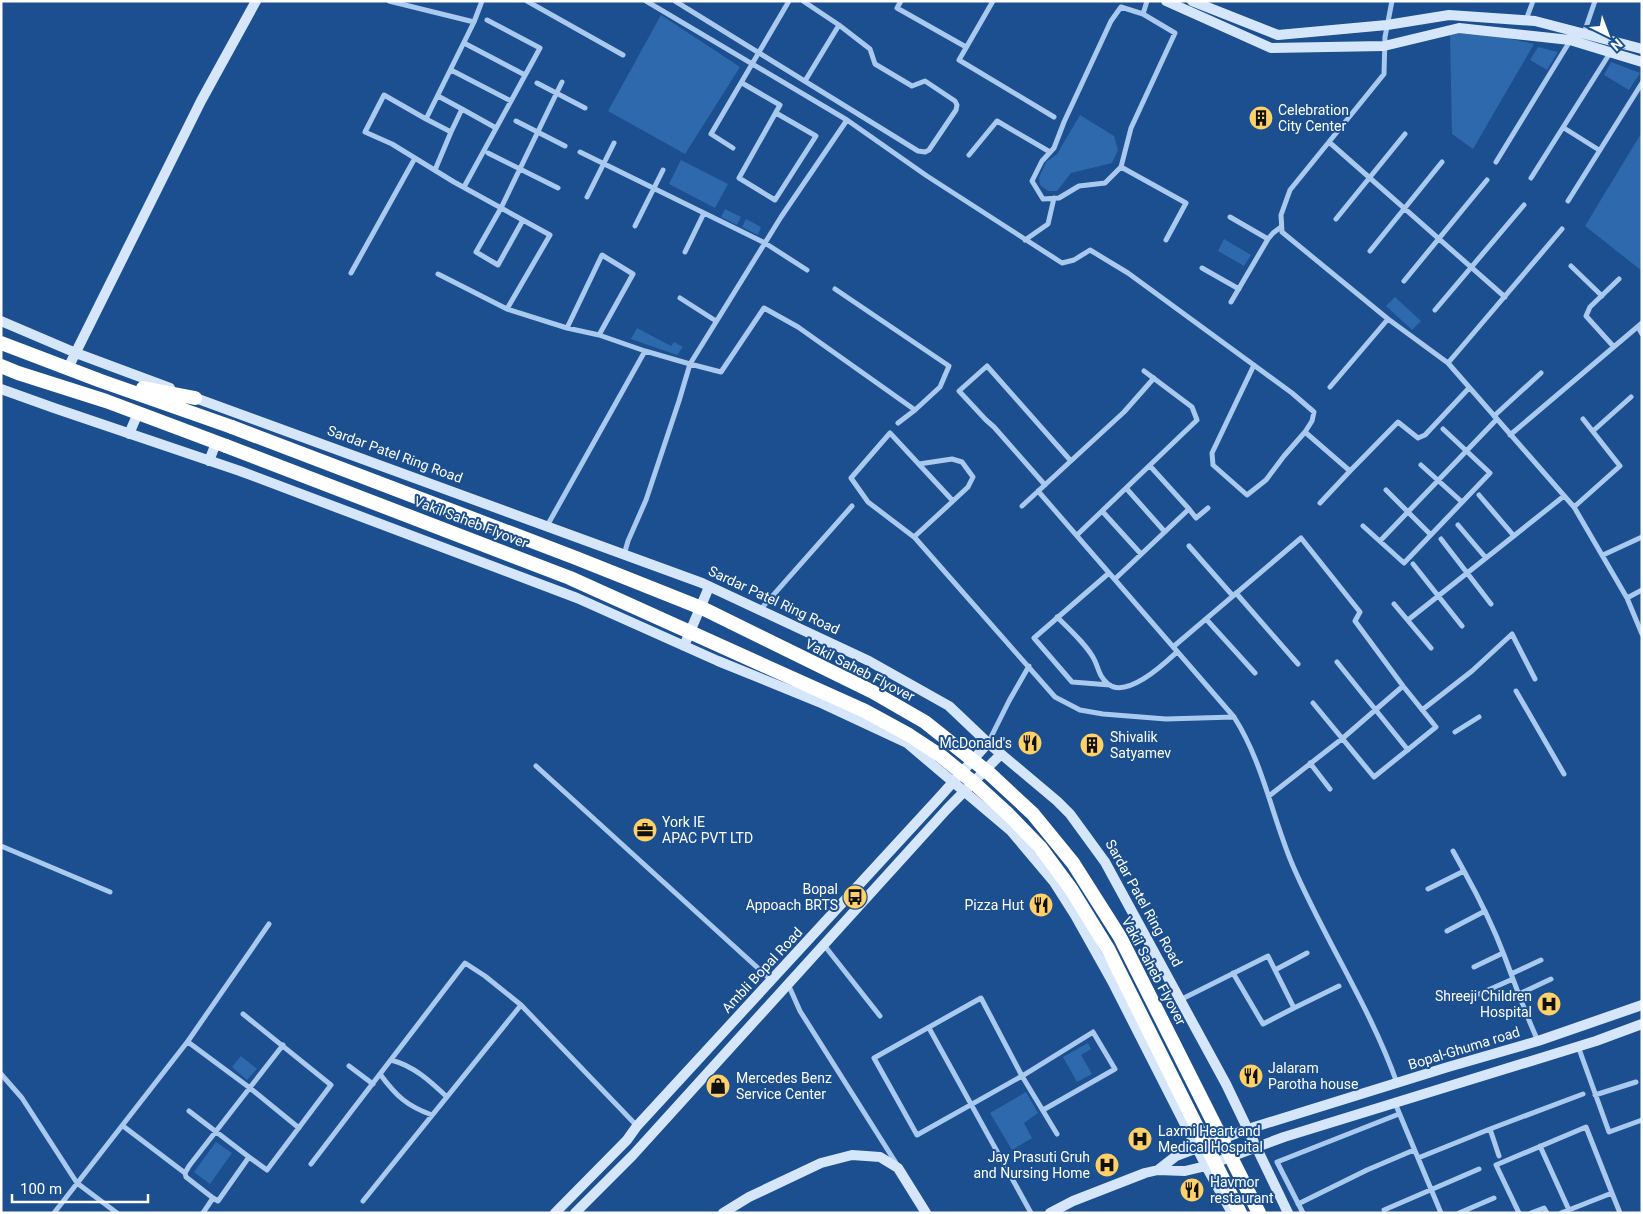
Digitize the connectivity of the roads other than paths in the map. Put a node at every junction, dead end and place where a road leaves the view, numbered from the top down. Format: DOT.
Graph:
graph roads {
  1 [pos="256,1"];
  2 [pos="389,1"];
  3 [pos="482,1"];
  4 [pos="527,1"];
  5 [pos="646,1"];
  6 [pos="675,1"];
  7 [pos="789,1"];
  8 [pos="803,1"];
  9 [pos="901,1"];
  10 [pos="993,1"];
  11 [pos="1147,1"];
  12 [pos="1166,1"];
  13 [pos="1192,1"];
  14 [pos="1392,1"];
  15 [pos="1533,1"];
  16 [pos="1595,1"];
  17 [pos="1143,14"];
  18 [pos="487,20"];
  19 [pos="1526,20"];
  20 [pos="474,22"];
  21 [pos="838,25"];
  22 [pos="1386,26"];
  23 [pos="1584,33"];
  24 [pos="1570,40"];
  25 [pos="464,43"];
  26 [pos="1384,46"];
  27 [pos="966,47"];
  28 [pos="1642,48"];
  29 [pos="759,52"];
  30 [pos="1611,52"];
  31 [pos="623,54"];
  32 [pos="1642,62"];
  33 [pos="752,64"];
  34 [pos="451,70"];
  35 [pos="525,75"];
  36 [pos="804,80"];
  37 [pos="562,82"];
  38 [pos="537,83"];
  39 [pos="742,83"];
  40 [pos="1642,83"];
  41 [pos="556,93"];
  42 [pos="438,96"];
  43 [pos="511,101"];
  44 [pos="585,108"];
  45 [pos="462,109"];
  46 [pos="776,112"];
  47 [pos="1054,117"];
  48 [pos="426,119"];
  49 [pos="847,120"];
  50 [pos="516,121"];
  51 [pos="496,128"];
  52 [pos="1564,128"];
  53 [pos="537,131"];
  54 [pos="451,132"];
  55 [pos="1405,134"];
  56 [pos="1329,142"];
  57 [pos="614,143"];
  58 [pos="565,146"];
  59 [pos="733,148"];
  60 [pos="1599,150"];
  61 [pos="488,152"];
  62 [pos="580,152"];
  63 [pos="1050,152"];
  64 [pos="969,155"];
  65 [pos="415,158"];
  66 [pos="1442,162"];
  67 [pos="1496,162"];
  68 [pos="603,164"];
  69 [pos="1121,167"];
  70 [pos="519,168"];
  71 [pos="435,170"];
  72 [pos="663,170"];
  73 [pos="1370,178"];
  74 [pos="1531,178"];
  75 [pos="1487,180"];
  76 [pos="464,187"];
  77 [pos="558,188"];
  78 [pos="653,188"];
  79 [pos="587,197"];
  80 [pos="1054,198"];
  81 [pos="1568,201"];
  82 [pos="1524,205"];
  83 [pos="501,208"];
  84 [pos="1404,208"];
  85 [pos="704,213"];
  86 [pos="1230,217"];
  87 [pos="1336,219"];
  88 [pos="523,220"];
  89 [pos="635,226"];
  90 [pos="1281,227"];
  91 [pos="1562,230"];
  92 [pos="1268,239"];
  93 [pos="1439,239"];
  94 [pos="1026,240"];
  95 [pos="1166,240"];
  96 [pos="765,243"];
  97 [pos="1370,251"];
  98 [pos="685,252"];
  99 [pos="1571,266"];
  100 [pos="1202,268"];
  101 [pos="1471,268"];
  102 [pos="808,270"];
  103 [pos="351,273"];
  104 [pos="438,274"];
  105 [pos="1619,279"];
  106 [pos="1404,281"];
  107 [pos="835,289"];
  108 [pos="1239,289"];
  109 [pos="1602,296"];
  110 [pos="1505,297"];
  111 [pos="680,298"];
  112 [pos="1231,302"];
  113 [pos="507,309"];
  114 [pos="1435,310"];
  115 [pos="1388,319"];
  116 [pos="1,321"];
  117 [pos="716,321"];
  118 [pos="1640,325"];
  119 [pos="567,328"];
  120 [pos="1642,334"];
  121 [pos="600,335"];
  122 [pos="1,343"];
  123 [pos="1614,347"];
  124 [pos="645,351"];
  125 [pos="76,353"];
  126 [pos="690,364"];
  127 [pos="1448,364"];
  128 [pos="1254,365"];
  129 [pos="1,366"];
  130 [pos="68,368"];
  131 [pos="1144,371"];
  132 [pos="1540,373"];
  133 [pos="1154,378"];
  134 [pos="101,380"];
  135 [pos="1330,387"];
  136 [pos="1469,388"];
  137 [pos="1,389"];
  138 [pos="1631,397"];
  139 [pos="195,398"];
  140 [pos="227,410"];
  141 [pos="915,410"];
  142 [pos="138,414"];
  143 [pos="1495,418"];
  144 [pos="1583,419"];
  145 [pos="898,422"];
  146 [pos="227,425"];
  147 [pos="1443,429"];
  148 [pos="1593,431"];
  149 [pos="1305,432"];
  150 [pos="129,434"];
  151 [pos="1510,434"];
  152 [pos="221,445"];
  153 [pos="1466,451"];
  154 [pos="209,461"];
  155 [pos="1071,461"];
  156 [pos="919,464"];
  157 [pos="1150,466"];
  158 [pos="1421,466"];
  159 [pos="1350,471"];
  160 [pos="1438,480"];
  161 [pos="1044,485"];
  162 [pos="1126,488"];
  163 [pos="1386,490"];
  164 [pos="1038,491"];
  165 [pos="1479,495"];
  166 [pos="1564,496"];
  167 [pos="953,501"];
  168 [pos="1462,502"];
  169 [pos="1320,503"];
  170 [pos="852,506"];
  171 [pos="1022,506"];
  172 [pos="1574,507"];
  173 [pos="1208,508"];
  174 [pos="1189,509"];
  175 [pos="1102,511"];
  176 [pos="1408,512"];
  177 [pos="1458,525"];
  178 [pos="547,526"];
  179 [pos="1363,526"];
  180 [pos="1165,532"];
  181 [pos="1430,534"];
  182 [pos="1077,535"];
  183 [pos="1514,536"];
  184 [pos="1642,537"];
  185 [pos="914,538"];
  186 [pos="1440,539"];
  187 [pos="1380,541"];
  188 [pos="1189,546"];
  189 [pos="1141,554"];
  190 [pos="624,555"];
  191 [pos="1603,555"];
  192 [pos="1486,558"];
  193 [pos="1413,564"];
  194 [pos="1109,573"];
  195 [pos="1467,573"];
  196 [pos="1114,579"];
  197 [pos="709,587"];
  198 [pos="1642,590"];
  199 [pos="1235,594"];
  200 [pos="1438,596"];
  201 [pos="1628,598"];
  202 [pos="1394,604"];
  203 [pos="1490,604"];
  204 [pos="760,610"];
  205 [pos="1058,617"];
  206 [pos="1206,619"];
  207 [pos="1408,620"];
  208 [pos="1462,626"];
  209 [pos="1642,634"];
  210 [pos="684,646"];
  211 [pos="1173,647"];
  212 [pos="1431,648"];
  213 [pos="1177,652"];
  214 [pos="1336,662"];
  215 [pos="1298,664"];
  216 [pos="1028,666"];
  217 [pos="1255,673"];
  218 [pos="1535,679"];
  219 [pos="1110,685"];
  220 [pos="1403,686"];
  221 [pos="1516,691"];
  222 [pos="1312,703"];
  223 [pos="1376,710"];
  224 [pos="1422,710"];
  225 [pos="1234,717"];
  226 [pos="1479,717"];
  227 [pos="1455,732"];
  228 [pos="1343,738"];
  229 [pos="988,743"];
  230 [pos="1408,750"];
  231 [pos="1001,754"];
  232 [pos="1310,763"];
  233 [pos="536,766"];
  234 [pos="1564,774"];
  235 [pos="954,782"];
  236 [pos="1330,789"];
  237 [pos="964,791"];
  238 [pos="1269,796"];
  239 [pos="1,846"];
  240 [pos="1453,851"];
  241 [pos="1464,870"];
  242 [pos="1428,889"];
  243 [pos="110,892"];
  244 [pos="1485,911"];
  245 [pos="269,924"];
  246 [pos="1447,931"];
  247 [pos="824,944"];
  248 [pos="1307,953"];
  249 [pos="1503,953"];
  250 [pos="1541,960"];
  251 [pos="1474,967"];
  252 [pos="1275,970"];
  253 [pos="1233,973"];
  254 [pos="1512,976"];
  255 [pos="1551,979"];
  256 [pos="772,980"];
  257 [pos="788,984"];
  258 [pos="1338,986"];
  259 [pos="1478,994"];
  260 [pos="1519,994"];
  261 [pos="1180,1000"];
  262 [pos="521,1005"];
  263 [pos="1642,1005"];
  264 [pos="1294,1008"];
  265 [pos="244,1014"];
  266 [pos="880,1016"];
  267 [pos="1642,1024"];
  268 [pos="929,1028"];
  269 [pos="1538,1041"];
  270 [pos="188,1042"];
  271 [pos="283,1045"];
  272 [pos="1578,1046"];
  273 [pos="391,1060"];
  274 [pos="349,1066"];
  275 [pos="1,1074"];
  276 [pos="380,1074"];
  277 [pos="1022,1076"];
  278 [pos="1636,1082"];
  279 [pos="1397,1083"];
  280 [pos="373,1084"];
  281 [pos="250,1088"];
  282 [pos="1583,1094"];
  283 [pos="1596,1095"];
  284 [pos="447,1097"];
  285 [pos="1395,1103"];
  286 [pos="971,1104"];
  287 [pos="1043,1110"];
  288 [pos="189,1111"];
  289 [pos="1400,1114"];
  290 [pos="432,1116"];
  291 [pos="1642,1120"];
  292 [pos="123,1126"];
  293 [pos="637,1126"];
  294 [pos="299,1128"];
  295 [pos="1248,1129"];
  296 [pos="1490,1129"];
  297 [pos="216,1132"];
  298 [pos="1057,1134"];
  299 [pos="1540,1146"];
  300 [pos="1198,1148"];
  301 [pos="1258,1148"];
  302 [pos="1414,1150"];
  303 [pos="1499,1156"];
  304 [pos="249,1157"];
  305 [pos="1418,1158"];
  306 [pos="311,1164"];
  307 [pos="1206,1166"];
  308 [pos="898,1168"];
  309 [pos="1479,1169"];
  310 [pos="1158,1170"];
  311 [pos="185,1173"];
  312 [pos="77,1183"];
  313 [pos="1431,1190"];
  314 [pos="1612,1193"];
  315 [pos="213,1198"];
  316 [pos="1494,1198"];
  317 [pos="364,1201"];
  318 [pos="1298,1204"];
  319 [pos="1384,1210"];
  320 [pos="1569,1210"];
  321 [pos="54,1213"];
  322 [pos="117,1213"];
  323 [pos="203,1213"];
  324 [pos="555,1213"];
  325 [pos="575,1213"];
  326 [pos="723,1213"];
  327 [pos="926,1213"];
  328 [pos="1031,1213"];
  329 [pos="1050,1213"];
  330 [pos="1232,1213"];
  331 [pos="1240,1213"];
  332 [pos="1259,1213"];
  333 [pos="1288,1213"];
  334 [pos="1302,1213"];
  335 [pos="1441,1213"];
  336 [pos="1459,1213"];
  337 [pos="1519,1213"];
  338 [pos="1531,1213"];
  339 [pos="1547,1213"];
  340 [pos="1561,1213"];
  341 [pos="1620,1213"];
  1 -- 125 [label="street"];
  2 -- 20 [label="street"];
  3 -- 20 [label="street"];
  4 -- 31 [label="street"];
  5 -- 33 [label="street"];
  6 -- 29 [label="street"];
  7 -- 29 [label="street"];
  8 -- 21 [label="street"];
  9 -- 27 [label="street"];
  10 -- 27 [label="street"];
  11 -- 17 [label="street"];
  12 -- 26 [label="street"];
  13 -- 22 [label="street"];
  14 -- 22 [label="street"];
  15 -- 19 [label="street"];
  16 -- 23 [label="street"];
  17 -- 63 [label="street"];
  17 -- 69 [label="street"];
  18 -- 35 [label="street"];
  19 -- 22 [label="street"];
  19 -- 23 [label="street"];
  20 -- 25 [label="street"];
  21 -- 36 [label="street"];
  21 -- 36 [label="street"];
  22 -- 26 [label="street"];
  23 -- 28 [label="street"];
  24 -- 26 [label="street"];
  24 -- 30 [label="street"];
  24 -- 67 [label="street"];
  25 -- 34 [label="street"];
  25 -- 35 [label="street"];
  26 -- 56 [label="street"];
  27 -- 47 [label="street"];
  29 -- 33 [label="street"];
  29 -- 36 [label="street"];
  30 -- 32 [label="street"];
  30 -- 52 [label="street"];
  33 -- 39 [label="street"];
  33 -- 49 [label="street"];
  34 -- 42 [label="street"];
  34 -- 43 [label="street"];
  35 -- 43 [label="street"];
  37 -- 41 [label="street"];
  38 -- 41 [label="street"];
  39 -- 46 [label="street"];
  39 -- 59 [label="street"];
  40 -- 60 [label="street"];
  41 -- 44 [label="street"];
  41 -- 53 [label="street"];
  42 -- 45 [label="street"];
  42 -- 48 [label="street"];
  43 -- 51 [label="street"];
  45 -- 51 [label="street"];
  45 -- 54 [label="street"];
  46 -- 46 [label="street"];
  48 -- 54 [label="street"];
  48 -- 65 [label="street"];
  49 -- 94 [label="street"];
  49 -- 96 [label="street"];
  50 -- 53 [label="street"];
  51 -- 76 [label="street"];
  52 -- 60 [label="street"];
  52 -- 74 [label="street"];
  53 -- 58 [label="street"];
  53 -- 70 [label="street"];
  54 -- 71 [label="street"];
  55 -- 73 [label="street"];
  56 -- 73 [label="street"];
  56 -- 90 [label="street"];
  57 -- 68 [label="street"];
  60 -- 81 [label="street"];
  61 -- 70 [label="street"];
  62 -- 68 [label="street"];
  63 -- 64 [label="street"];
  63 -- 80 [label="street"];
  65 -- 71 [label="street"];
  65 -- 103 [label="street"];
  66 -- 84 [label="street"];
  68 -- 78 [label="street"];
  68 -- 79 [label="street"];
  69 -- 80 [label="street"];
  69 -- 95 [label="street"];
  70 -- 77 [label="street"];
  70 -- 83 [label="street"];
  71 -- 76 [label="street"];
  72 -- 78 [label="street"];
  73 -- 84 [label="street"];
  73 -- 87 [label="street"];
  75 -- 93 [label="street"];
  76 -- 83 [label="street"];
  78 -- 85 [label="street"];
  78 -- 89 [label="street"];
  80 -- 94 [label="street"];
  82 -- 101 [label="street"];
  83 -- 88 [label="street"];
  83 -- 88 [label="street"];
  84 -- 93 [label="street"];
  84 -- 97 [label="street"];
  85 -- 96 [label="street"];
  85 -- 98 [label="street"];
  86 -- 92 [label="street"];
  88 -- 113 [label="street"];
  90 -- 92 [label="street"];
  90 -- 115 [label="street"];
  91 -- 110 [label="street"];
  92 -- 108 [label="street"];
  93 -- 101 [label="street"];
  93 -- 106 [label="street"];
  94 -- 128 [label="street"];
  96 -- 102 [label="street"];
  96 -- 117 [label="street"];
  99 -- 109 [label="street"];
  100 -- 108 [label="street"];
  101 -- 110 [label="street"];
  101 -- 114 [label="street"];
  104 -- 113 [label="street"];
  105 -- 109 [label="street"];
  107 -- 141 [label="street"];
  108 -- 112 [label="street"];
  109 -- 123 [label="street"];
  110 -- 127 [label="street"];
  111 -- 117 [label="street"];
  113 -- 119 [label="street"];
  115 -- 127 [label="street"];
  115 -- 135 [label="street"];
  116 -- 125 [label="street, Sardar Patel Ring Road"];
  117 -- 126 [label="street"];
  118 -- 120 [label="street"];
  118 -- 123 [label="street"];
  119 -- 121 [label="street"];
  119 -- 121 [label="street"];
  121 -- 124 [label="street"];
  122 -- 130 [label="highway"];
  123 -- 151 [label="street"];
  124 -- 126 [label="street"];
  124 -- 178 [label="street"];
  125 -- 130 [label="street"];
  125 -- 139 [label="street, Sardar Patel Ring Road"];
  126 -- 141 [label="street"];
  126 -- 190 [label="street"];
  127 -- 136 [label="street"];
  128 -- 149 [label="street"];
  128 -- 149 [label="street"];
  129 -- 142 [label="highway"];
  130 -- 134 [label="highway"];
  131 -- 133 [label="street"];
  132 -- 143 [label="street"];
  133 -- 155 [label="street"];
  133 -- 157 [label="street"];
  134 -- 139 [label="highway"];
  134 -- 146 [label="highway"];
  136 -- 143 [label="street"];
  136 -- 159 [label="street"];
  137 -- 150 [label="street"];
  138 -- 148 [label="street"];
  139 -- 140 [label="street, Sardar Patel Ring Road"];
  140 -- 146 [label="street"];
  140 -- 178 [label="street, Sardar Patel Ring Road"];
  141 -- 145 [label="street"];
  142 -- 150 [label="street"];
  142 -- 152 [label="highway"];
  143 -- 151 [label="street"];
  143 -- 153 [label="street"];
  144 -- 148 [label="street"];
  146 -- 332 [label="highway, Vakil Saheb Flyover, bridge"];
  147 -- 153 [label="street"];
  148 -- 172 [label="street"];
  149 -- 159 [label="street"];
  150 -- 154 [label="street"];
  151 -- 166 [label="street"];
  152 -- 154 [label="street"];
  152 -- 331 [label="highway, Vakil Saheb Flyover, bridge"];
  153 -- 160 [label="street"];
  153 -- 168 [label="street"];
  154 -- 210 [label="street"];
  155 -- 161 [label="street"];
  155 -- 161 [label="street"];
  156 -- 167 [label="street"];
  156 -- 167 [label="street"];
  156 -- 185 [label="street"];
  157 -- 162 [label="street"];
  157 -- 174 [label="street"];
  158 -- 160 [label="street"];
  159 -- 169 [label="street"];
  160 -- 168 [label="street"];
  160 -- 176 [label="street"];
  161 -- 164 [label="street"];
  162 -- 175 [label="street"];
  162 -- 180 [label="street"];
  163 -- 176 [label="street"];
  164 -- 171 [label="street"];
  164 -- 182 [label="street"];
  165 -- 183 [label="street"];
  166 -- 172 [label="street"];
  166 -- 183 [label="street"];
  167 -- 185 [label="street"];
  168 -- 181 [label="street"];
  170 -- 204 [label="street"];
  172 -- 191 [label="street"];
  173 -- 174 [label="street"];
  174 -- 180 [label="street"];
  175 -- 182 [label="street"];
  175 -- 189 [label="street"];
  176 -- 181 [label="street"];
  176 -- 187 [label="street"];
  177 -- 192 [label="street"];
  178 -- 190 [label="street, Sardar Patel Ring Road"];
  179 -- 187 [label="street"];
  180 -- 189 [label="street"];
  181 -- 187 [label="street"];
  182 -- 194 [label="street"];
  183 -- 192 [label="street"];
  184 -- 191 [label="street"];
  185 -- 216 [label="street"];
  186 -- 195 [label="street"];
  188 -- 199 [label="street"];
  189 -- 196 [label="street"];
  190 -- 197 [label="street, Sardar Patel Ring Road"];
  191 -- 201 [label="street"];
  192 -- 195 [label="street"];
  193 -- 200 [label="street"];
  194 -- 196 [label="street"];
  194 -- 205 [label="street"];
  195 -- 200 [label="street"];
  195 -- 203 [label="street"];
  196 -- 211 [label="street"];
  197 -- 204 [label="street, Sardar Patel Ring Road"];
  197 -- 210 [label="street"];
  198 -- 201 [label="street"];
  199 -- 206 [label="street"];
  199 -- 215 [label="street"];
  199 -- 220 [label="street"];
  200 -- 207 [label="street"];
  200 -- 208 [label="street"];
  201 -- 209 [label="street"];
  202 -- 207 [label="street"];
  204 -- 229 [label="street, Sardar Patel Ring Road"];
  205 -- 219 [label="street"];
  205 -- 219 [label="street"];
  206 -- 211 [label="street"];
  206 -- 217 [label="street"];
  207 -- 212 [label="street"];
  210 -- 235 [label="street"];
  211 -- 213 [label="street"];
  213 -- 219 [label="street"];
  213 -- 225 [label="street"];
  214 -- 223 [label="street"];
  216 -- 225 [label="street"];
  216 -- 229 [label="street"];
  218 -- 224 [label="street"];
  220 -- 223 [label="street"];
  220 -- 224 [label="street"];
  221 -- 234 [label="street"];
  222 -- 228 [label="street"];
  223 -- 228 [label="street"];
  223 -- 230 [label="street"];
  224 -- 230 [label="street"];
  225 -- 238 [label="street"];
  226 -- 227 [label="street"];
  228 -- 230 [label="street"];
  228 -- 232 [label="street"];
  229 -- 231 [label="street, Sardar Patel Ring Road"];
  229 -- 235 [label="street, Ambli Bopal Road"];
  231 -- 237 [label="street, Ambli Bopal Road"];
  231 -- 261 [label="street, Sardar Patel Ring Road"];
  232 -- 236 [label="street"];
  232 -- 238 [label="street"];
  233 -- 256 [label="street"];
  235 -- 237 [label="street"];
  235 -- 256 [label="street, Ambli Bopal Road"];
  237 -- 247 [label="street, Ambli Bopal Road"];
  237 -- 300 [label="street"];
  238 -- 279 [label="street"];
  239 -- 243 [label="street"];
  240 -- 241 [label="street"];
  241 -- 242 [label="street"];
  241 -- 244 [label="street"];
  244 -- 246 [label="street"];
  244 -- 249 [label="street"];
  245 -- 270 [label="street"];
  247 -- 257 [label="street, Ambli Bopal Road"];
  247 -- 266 [label="street"];
  248 -- 252 [label="street"];
  249 -- 251 [label="street"];
  249 -- 254 [label="street"];
  250 -- 254 [label="street"];
  252 -- 253 [label="street"];
  252 -- 264 [label="street"];
  253 -- 261 [label="street"];
  253 -- 264 [label="street"];
  254 -- 259 [label="street"];
  254 -- 260 [label="street"];
  255 -- 260 [label="street"];
  256 -- 293 [label="street, Ambli Bopal Road"];
  257 -- 308 [label="street"];
  257 -- 325 [label="street, Ambli Bopal Road"];
  258 -- 264 [label="street"];
  260 -- 269 [label="street"];
  261 -- 295 [label="street, Sardar Patel Ring Road"];
  262 -- 273 [label="street"];
  262 -- 284 [label="street"];
  262 -- 293 [label="street"];
  263 -- 269 [label="street, Bopal-Ghuma road"];
  265 -- 271 [label="street"];
  267 -- 272 [label="street"];
  268 -- 277 [label="street"];
  268 -- 286 [label="street"];
  268 -- 286 [label="street"];
  269 -- 279 [label="street, Bopal-Ghuma road"];
  270 -- 281 [label="street"];
  270 -- 292 [label="street"];
  271 -- 281 [label="street"];
  271 -- 294 [label="street"];
  272 -- 283 [label="street"];
  272 -- 285 [label="street"];
  273 -- 276 [label="street"];
  273 -- 284 [label="street"];
  274 -- 280 [label="street"];
  275 -- 312 [label="street"];
  276 -- 280 [label="street"];
  276 -- 290 [label="street"];
  277 -- 286 [label="street"];
  277 -- 287 [label="street"];
  277 -- 287 [label="street"];
  278 -- 283 [label="street"];
  279 -- 295 [label="street, Bopal-Ghuma road"];
  280 -- 306 [label="street"];
  281 -- 294 [label="street"];
  281 -- 297 [label="street"];
  282 -- 296 [label="street"];
  283 -- 291 [label="street"];
  284 -- 290 [label="street"];
  285 -- 289 [label="street"];
  285 -- 301 [label="street"];
  286 -- 328 [label="street"];
  287 -- 298 [label="street"];
  288 -- 297 [label="street"];
  289 -- 302 [label="street"];
  289 -- 318 [label="street"];
  290 -- 317 [label="street"];
  292 -- 311 [label="street"];
  292 -- 312 [label="street"];
  293 -- 324 [label="street, Ambli Bopal Road"];
  294 -- 304 [label="street"];
  295 -- 300 [label="street, Bopal-Ghuma road"];
  295 -- 301 [label="street, Sardar Patel Ring Road"];
  296 -- 303 [label="street"];
  296 -- 305 [label="street"];
  297 -- 304 [label="street"];
  297 -- 311 [label="street"];
  299 -- 314 [label="street"];
  299 -- 320 [label="street"];
  299 -- 337 [label="street"];
  300 -- 307 [label="street"];
  300 -- 310 [label="street, Bopal-Ghuma road"];
  301 -- 307 [label="street"];
  301 -- 333 [label="street, Sardar Patel Ring Road"];
  302 -- 305 [label="street"];
  302 -- 318 [label="street"];
  304 -- 315 [label="street"];
  305 -- 313 [label="street"];
  307 -- 310 [label="street"];
  307 -- 330 [label="street"];
  308 -- 326 [label="street"];
  308 -- 327 [label="street"];
  309 -- 313 [label="street"];
  310 -- 329 [label="street"];
  311 -- 315 [label="street"];
  312 -- 321 [label="street"];
  312 -- 322 [label="street"];
  313 -- 319 [label="street"];
  313 -- 335 [label="street"];
  314 -- 320 [label="street"];
  314 -- 341 [label="street"];
  315 -- 323 [label="street"];
  316 -- 336 [label="street"];
  318 -- 334 [label="street"];
  320 -- 340 [label="street"];
  338 -- 339 [label="street"];
}
